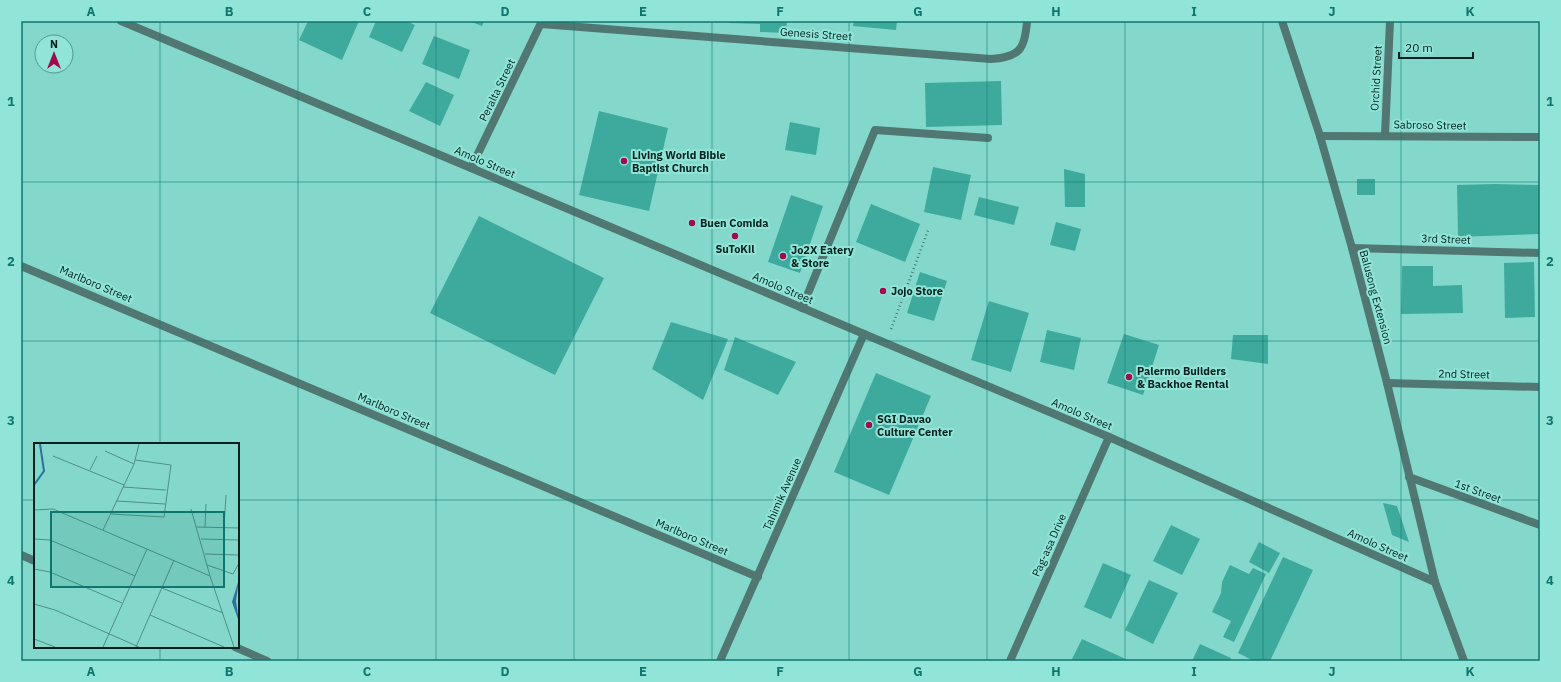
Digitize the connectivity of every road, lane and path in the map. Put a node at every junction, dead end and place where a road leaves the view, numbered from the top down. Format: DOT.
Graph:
graph roads {
  1 [pos="121,21"];
  2 [pos="1027,21"];
  3 [pos="1282,21"];
  4 [pos="1390,21"];
  5 [pos="541,22"];
  6 [pos="1385,135"];
  7 [pos="1320,136"];
  8 [pos="1540,137"];
  9 [pos="988,138"];
  10 [pos="471,168"];
  11 [pos="929,228"];
  12 [pos="1352,248"];
  13 [pos="1540,253"];
  14 [pos="21,266"];
  15 [pos="802,308"];
  16 [pos="864,334"];
  17 [pos="885,343"];
  18 [pos="1387,383"];
  19 [pos="1540,387"];
  20 [pos="1109,437"];
  21 [pos="1409,477"];
  22 [pos="1540,525"];
  23 [pos="21,555"];
  24 [pos="34,561"];
  25 [pos="758,577"];
  26 [pos="1435,582"];
  27 [pos="237,648"];
  28 [pos="267,661"];
  29 [pos="720,661"];
  30 [pos="1010,661"];
  31 [pos="1464,661"];
  1 -- 10 [label="street, Amolo Street"];
  2 -- 5 [label="street, Genesis Street"];
  3 -- 7 [label="street, Balusong Extension"];
  4 -- 6 [label="street, Orchid Street"];
  5 -- 10 [label="street, Peralta Street"];
  6 -- 7 [label="street, Sabroso Street"];
  6 -- 8 [label="street, Sabroso Street"];
  7 -- 12 [label="street, Balusong Extension"];
  9 -- 15 [label="street"];
  10 -- 15 [label="street, Amolo Street"];
  11 -- 17 [label="path"];
  12 -- 13 [label="street, 3rd Street"];
  12 -- 18 [label="street, Balusong Extension"];
  14 -- 25 [label="street, Marlboro Street"];
  15 -- 16 [label="street, Amolo Street"];
  16 -- 17 [label="street, Amolo Street"];
  16 -- 25 [label="street, Tahimik Avenue"];
  17 -- 20 [label="street, Amolo Street"];
  18 -- 19 [label="street, 2nd Street"];
  18 -- 21 [label="street, Balusong Extension"];
  20 -- 26 [label="street, Amolo Street"];
  20 -- 30 [label="street, Pag-asa Drive"];
  21 -- 22 [label="street, 1st Street"];
  21 -- 26 [label="street, Balusong Extension"];
  23 -- 24 [label="street"];
  25 -- 29 [label="street, Tahimik Avenue"];
  26 -- 31 [label="street, Balusong Extension"];
  27 -- 28 [label="street"];
}
